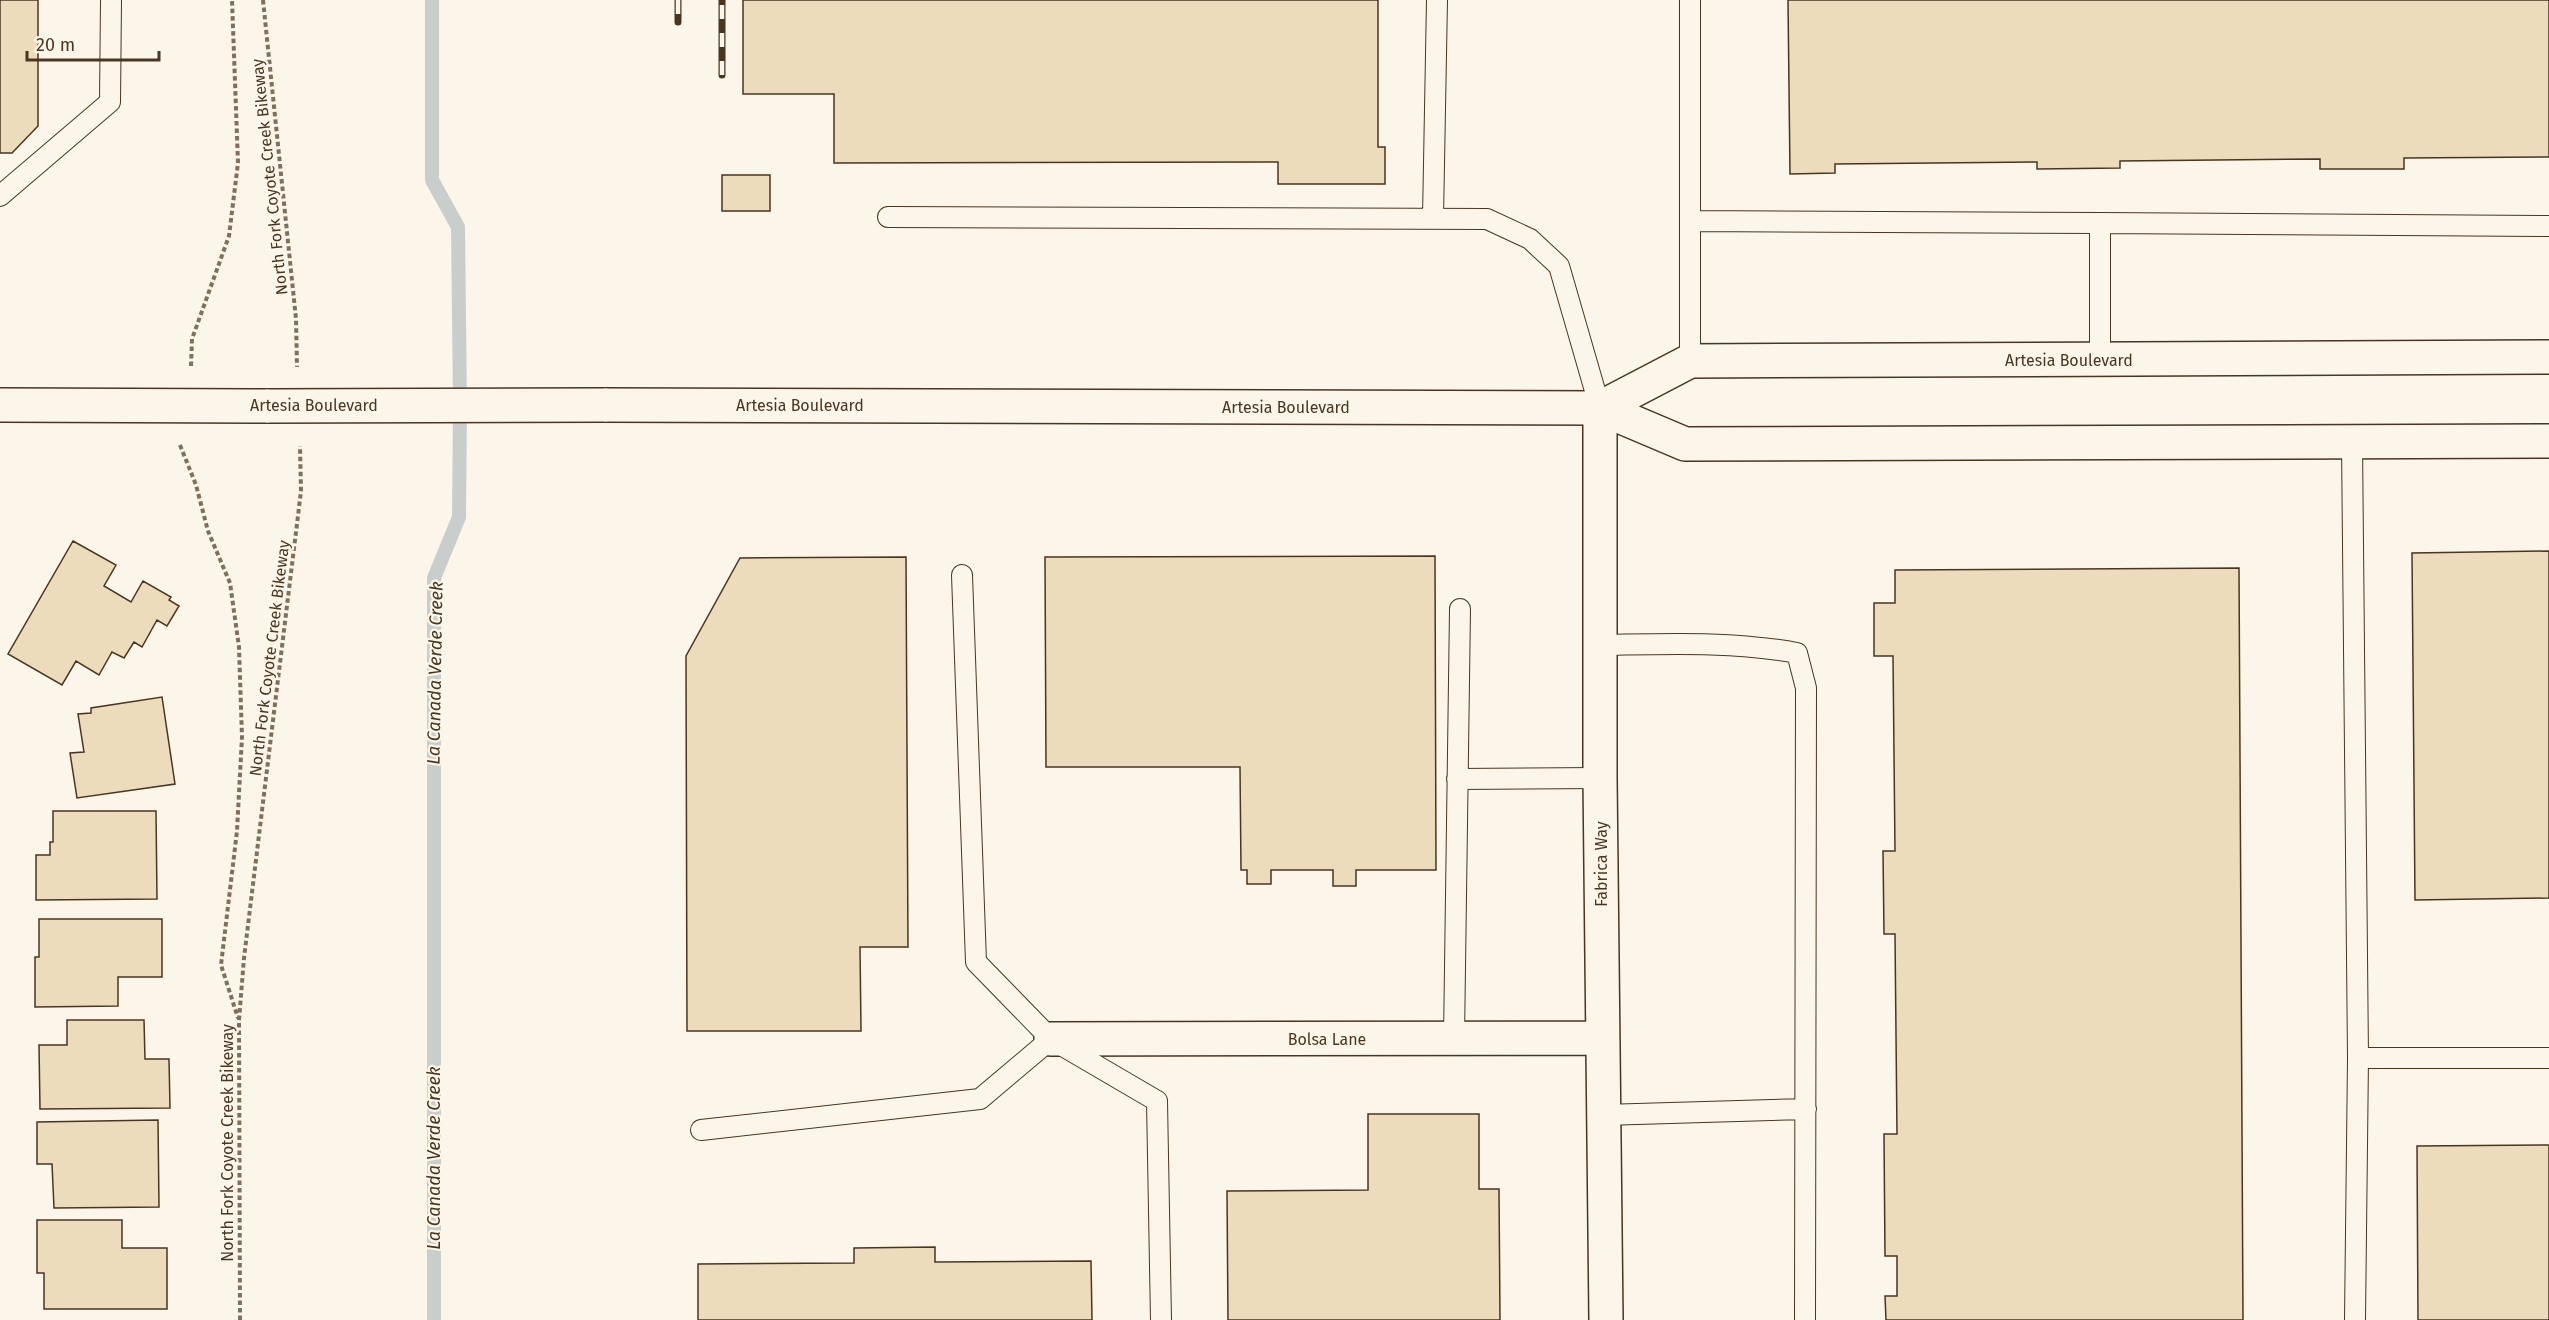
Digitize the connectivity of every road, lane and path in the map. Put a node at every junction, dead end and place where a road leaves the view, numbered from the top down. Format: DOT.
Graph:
graph roads {
  1 [pos="111,0"];
  2 [pos="232,0"];
  3 [pos="263,0"];
  4 [pos="1437,0"];
  5 [pos="1689,0"];
  6 [pos="0,196"];
  7 [pos="888,217"];
  8 [pos="1433,218"];
  9 [pos="1690,221"];
  10 [pos="2100,223"];
  11 [pos="2549,226"];
  12 [pos="2549,357"];
  13 [pos="2100,360"];
  14 [pos="1690,361"];
  15 [pos="297,376"];
  16 [pos="0,405"];
  17 [pos="177,406"];
  18 [pos="1600,408"];
  19 [pos="2549,441"];
  20 [pos="2352,442"];
  21 [pos="300,445"];
  22 [pos="962,575"];
  23 [pos="1460,609"];
  24 [pos="1601,645"];
  25 [pos="1600,778"];
  26 [pos="1457,779"];
  27 [pos="238,1020"];
  28 [pos="1602,1038"];
  29 [pos="1051,1039"];
  30 [pos="1454,1039"];
  31 [pos="2358,1058"];
  32 [pos="2549,1058"];
  33 [pos="1806,1109"];
  34 [pos="1603,1115"];
  35 [pos="701,1130"];
  36 [pos="240,1320"];
  37 [pos="1161,1320"];
  38 [pos="1606,1320"];
  39 [pos="1805,1320"];
  40 [pos="2355,1320"];
  1 -- 6 [label="lane"];
  2 -- 17 [label="path"];
  3 -- 15 [label="path, North Fork Coyote Creek Bikeway"];
  4 -- 8 [label="lane"];
  5 -- 9 [label="lane"];
  7 -- 8 [label="lane"];
  8 -- 18 [label="lane"];
  9 -- 10 [label="lane"];
  9 -- 14 [label="lane"];
  10 -- 11 [label="lane"];
  10 -- 13 [label="lane"];
  12 -- 13 [label="main road, Artesia Boulevard"];
  13 -- 14 [label="main road, Artesia Boulevard"];
  14 -- 18 [label="main road, Artesia Boulevard"];
  16 -- 17 [label="main road, Artesia Boulevard"];
  17 -- 18 [label="main road, Artesia Boulevard, bridge"];
  17 -- 27 [label="path"];
  18 -- 20 [label="main road, Artesia Boulevard"];
  18 -- 24 [label="main road, Fabrica Way"];
  19 -- 20 [label="main road, Artesia Boulevard"];
  20 -- 31 [label="lane"];
  21 -- 27 [label="path, North Fork Coyote Creek Bikeway"];
  22 -- 29 [label="lane"];
  23 -- 26 [label="lane"];
  24 -- 25 [label="main road, Fabrica Way"];
  24 -- 33 [label="lane"];
  25 -- 26 [label="lane"];
  25 -- 28 [label="main road, Fabrica Way"];
  26 -- 30 [label="lane"];
  27 -- 36 [label="path, North Fork Coyote Creek Bikeway"];
  28 -- 30 [label="main road, Bolsa Lane"];
  28 -- 34 [label="main road, Fabrica Way"];
  29 -- 30 [label="main road, Bolsa Lane"];
  29 -- 35 [label="lane"];
  29 -- 37 [label="lane"];
  31 -- 32 [label="lane"];
  31 -- 40 [label="lane"];
  33 -- 34 [label="lane"];
  33 -- 39 [label="lane"];
  34 -- 38 [label="main road, Fabrica Way"];
}
